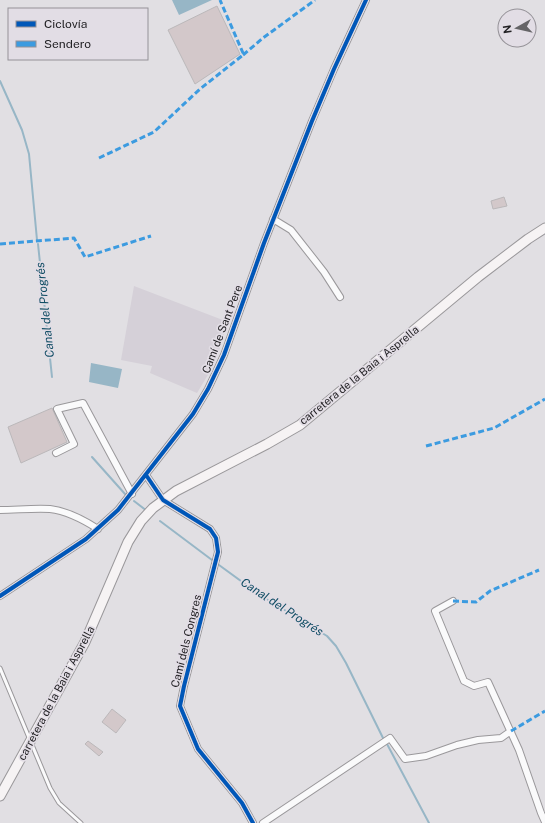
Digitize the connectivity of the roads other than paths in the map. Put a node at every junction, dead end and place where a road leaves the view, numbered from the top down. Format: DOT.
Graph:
graph roads {
  1 [pos="366,0"];
  2 [pos="273,219"];
  3 [pos="545,228"];
  4 [pos="340,297"];
  5 [pos="56,453"];
  6 [pos="146,475"];
  7 [pos="132,494"];
  8 [pos="162,500"];
  9 [pos="0,510"];
  10 [pos="98,529"];
  11 [pos="0,596"];
  12 [pos="453,602"];
  13 [pos="0,668"];
  14 [pos="511,731"];
  15 [pos="30,742"];
  16 [pos="0,796"];
  17 [pos="545,822"];
  18 [pos="81,823"];
  19 [pos="253,823"];
  20 [pos="263,823"];
  1 -- 2 [label="street, Camí de Sant Pere"];
  2 -- 4 [label="street"];
  2 -- 6 [label="street, Camí de Sant Pere"];
  3 -- 8 [label="main road, carretera de la Baia i Asprella"];
  5 -- 7 [label="street"];
  6 -- 7 [label="street, Camí de Sant Pere"];
  6 -- 8 [label="street, Camí dels Congres"];
  7 -- 10 [label="street, Camí de Sant Pere"];
  8 -- 15 [label="main road, carretera de la Baia i Asprella"];
  8 -- 19 [label="street, Camí dels Congres"];
  9 -- 10 [label="street"];
  10 -- 11 [label="street, Camí de Sant Pere"];
  12 -- 14 [label="street"];
  13 -- 15 [label="lane"];
  14 -- 17 [label="street"];
  14 -- 20 [label="street"];
  15 -- 16 [label="main road, carretera de la Baia i Asprella"];
  15 -- 18 [label="lane"];
}
